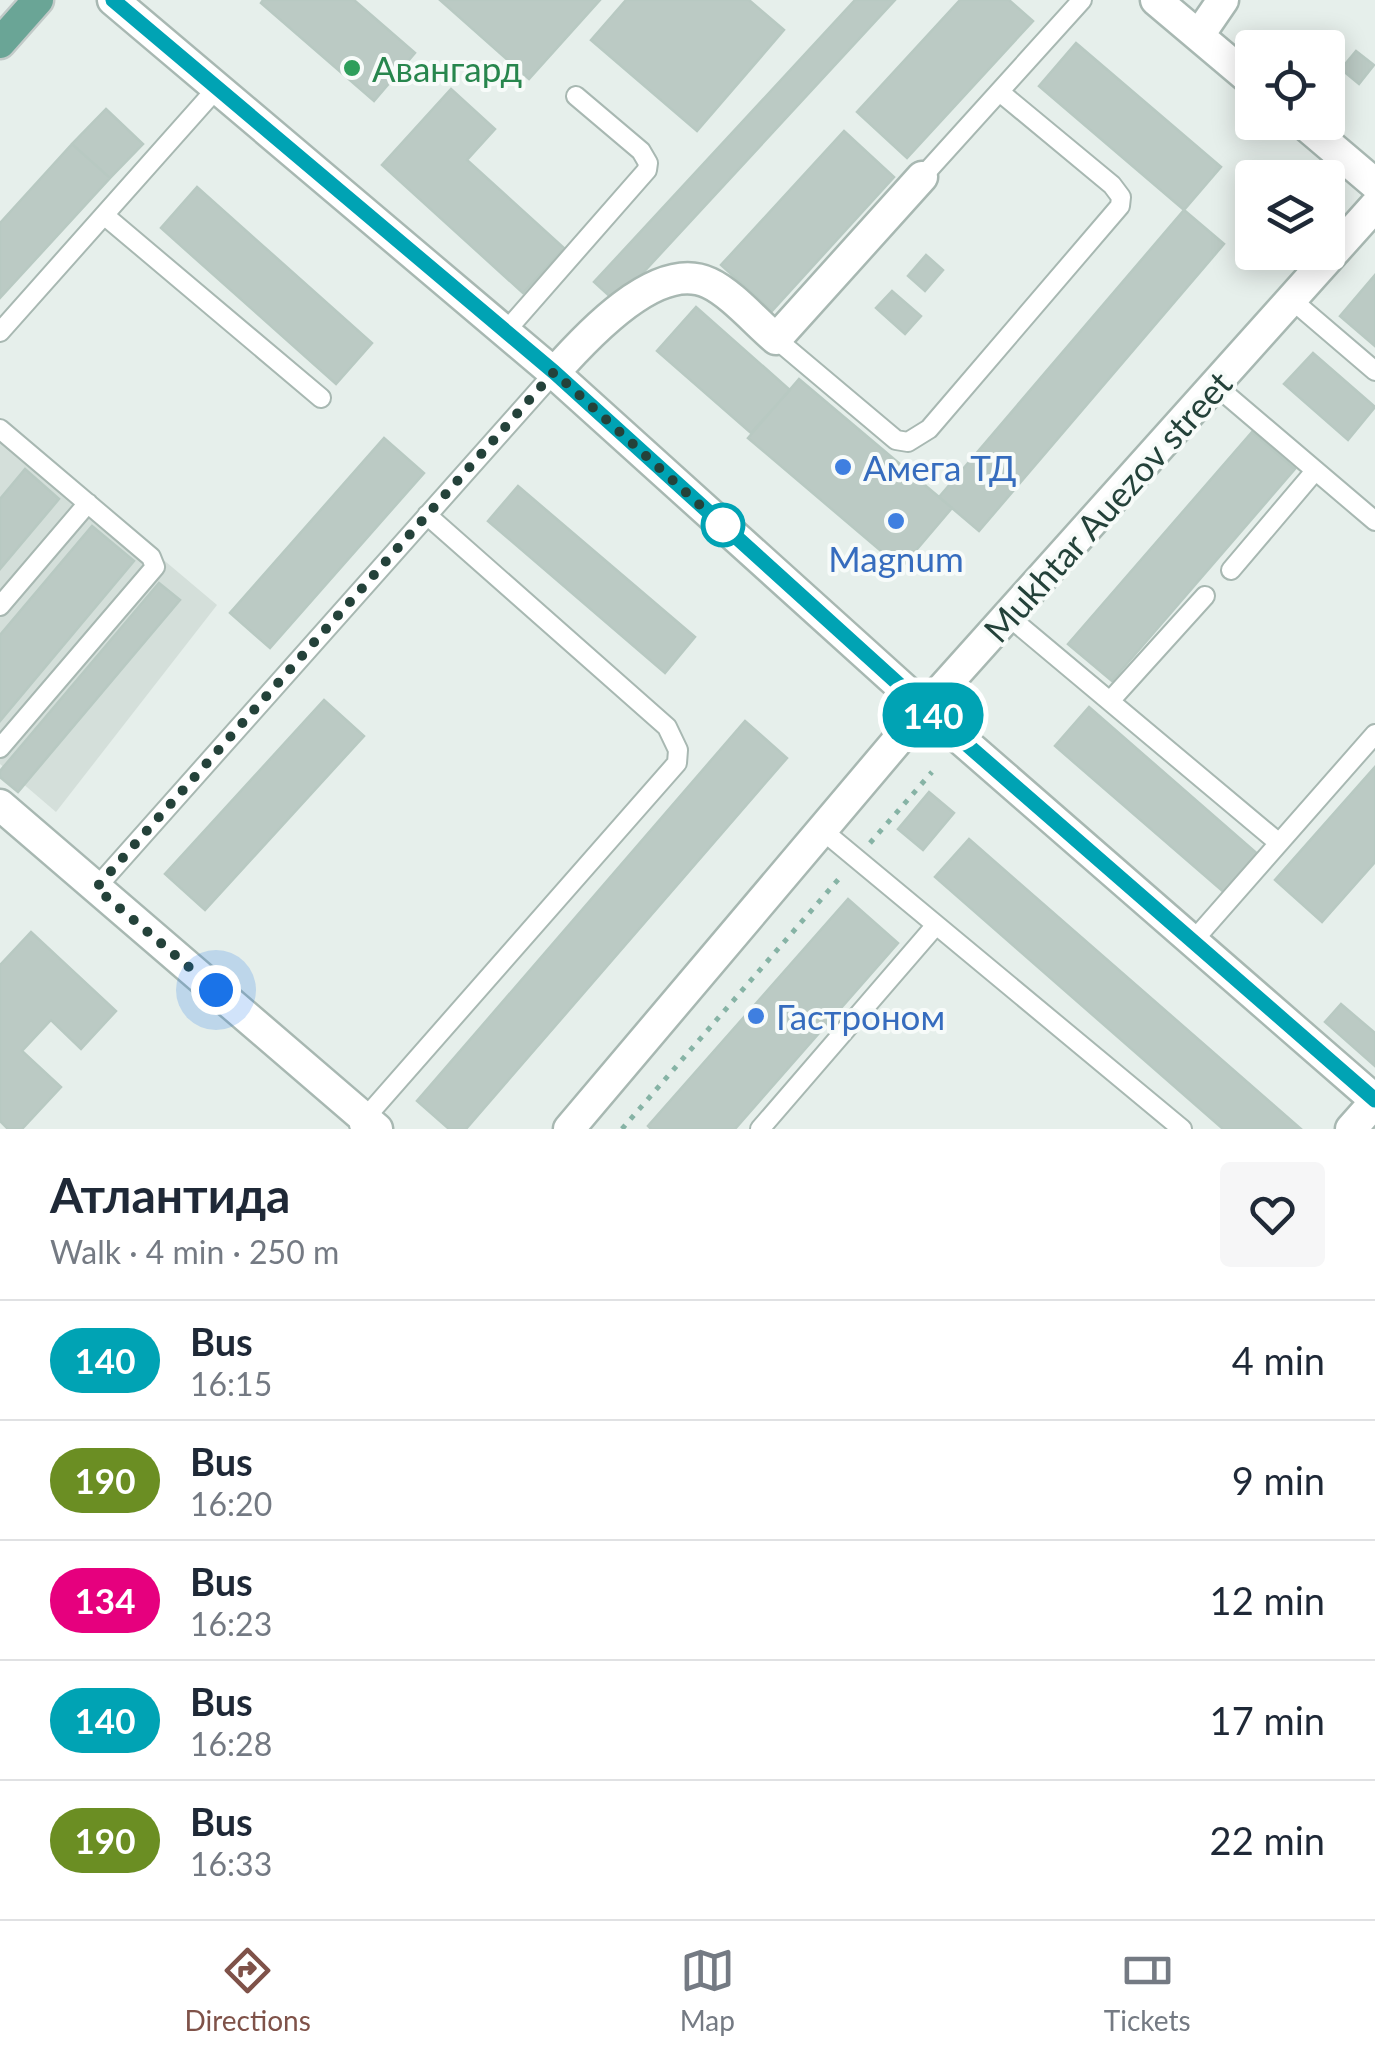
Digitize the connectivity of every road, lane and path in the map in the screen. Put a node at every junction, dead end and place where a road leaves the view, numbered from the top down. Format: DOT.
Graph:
graph roads {
  1 [pos="38,0"];
  2 [pos="113,0"];
  3 [pos="1082,0"];
  4 [pos="1156,0"];
  5 [pos="1223,0"];
  6 [pos="1199,35"];
  7 [pos="0,43"];
  8 [pos="1235,66"];
  9 [pos="217,88"];
  10 [pos="1002,93"];
  11 [pos="576,96"];
  12 [pos="1323,140"];
  13 [pos="922,177"];
  14 [pos="1375,184"];
  15 [pos="1375,206"];
  16 [pos="104,216"];
  17 [pos="1292,300"];
  18 [pos="0,332"];
  19 [pos="506,332"];
  20 [pos="776,339"];
  21 [pos="1375,370"];
  22 [pos="554,372"];
  23 [pos="1215,385"];
  24 [pos="321,398"];
  25 [pos="0,429"];
  26 [pos="1315,470"];
  27 [pos="88,503"];
  28 [pos="427,516"];
  29 [pos="1375,522"];
  30 [pos="1231,570"];
  31 [pos="1205,596"];
  32 [pos="0,606"];
  33 [pos="1008,616"];
  34 [pos="1110,702"];
  35 [pos="925,708"];
  36 [pos="1375,734"];
  37 [pos="0,748"];
  38 [pos="932,772"];
  39 [pos="0,805"];
  40 [pos="822,830"];
  41 [pos="1280,842"];
  42 [pos="856,859"];
  43 [pos="96,888"];
  44 [pos="936,925"];
  45 [pos="1193,941"];
  46 [pos="1375,1101"];
  47 [pos="366,1125"];
  48 [pos="577,1126"];
  49 [pos="622,1129"];
  50 [pos="760,1129"];
  51 [pos="1182,1129"];
  52 [pos="1351,1129"];
  1 -- 7 [label="main road"];
  2 -- 9 [label="street"];
  3 -- 10 [label="lane"];
  4 -- 6 [label="street"];
  5 -- 6 [label="street"];
  6 -- 8 [label="street"];
  9 -- 16 [label="lane"];
  9 -- 19 [label="street"];
  10 -- 13 [label="lane"];
  10 -- 20 [label="lane"];
  11 -- 19 [label="lane"];
  12 -- 14 [label="street"];
  13 -- 20 [label="street"];
  15 -- 17 [label="street, Mukhtar Auezov street"];
  16 -- 18 [label="lane"];
  16 -- 24 [label="lane"];
  17 -- 21 [label="lane"];
  17 -- 23 [label="street, Mukhtar Auezov street"];
  19 -- 22 [label="street"];
  20 -- 22 [label="street"];
  22 -- 28 [label="lane"];
  22 -- 35 [label="street"];
  23 -- 26 [label="lane"];
  23 -- 33 [label="street, Mukhtar Auezov street"];
  25 -- 27 [label="lane"];
  26 -- 29 [label="lane"];
  26 -- 30 [label="lane"];
  27 -- 32 [label="lane"];
  27 -- 37 [label="lane"];
  28 -- 43 [label="lane"];
  28 -- 47 [label="lane"];
  31 -- 34 [label="lane"];
  33 -- 34 [label="lane"];
  33 -- 35 [label="street, Mukhtar Auezov street"];
  34 -- 41 [label="lane"];
  35 -- 40 [label="street, Mukhtar Auezov street"];
  35 -- 45 [label="street"];
  36 -- 41 [label="lane"];
  38 -- 42 [label="path"];
  39 -- 43 [label="street"];
  40 -- 42 [label="lane"];
  40 -- 48 [label="street, Mukhtar Auezov street"];
  41 -- 45 [label="lane"];
  42 -- 44 [label="lane"];
  42 -- 49 [label="path"];
  43 -- 47 [label="street"];
  44 -- 50 [label="lane"];
  44 -- 51 [label="lane"];
  45 -- 46 [label="street"];
  46 -- 52 [label="street"];
}
